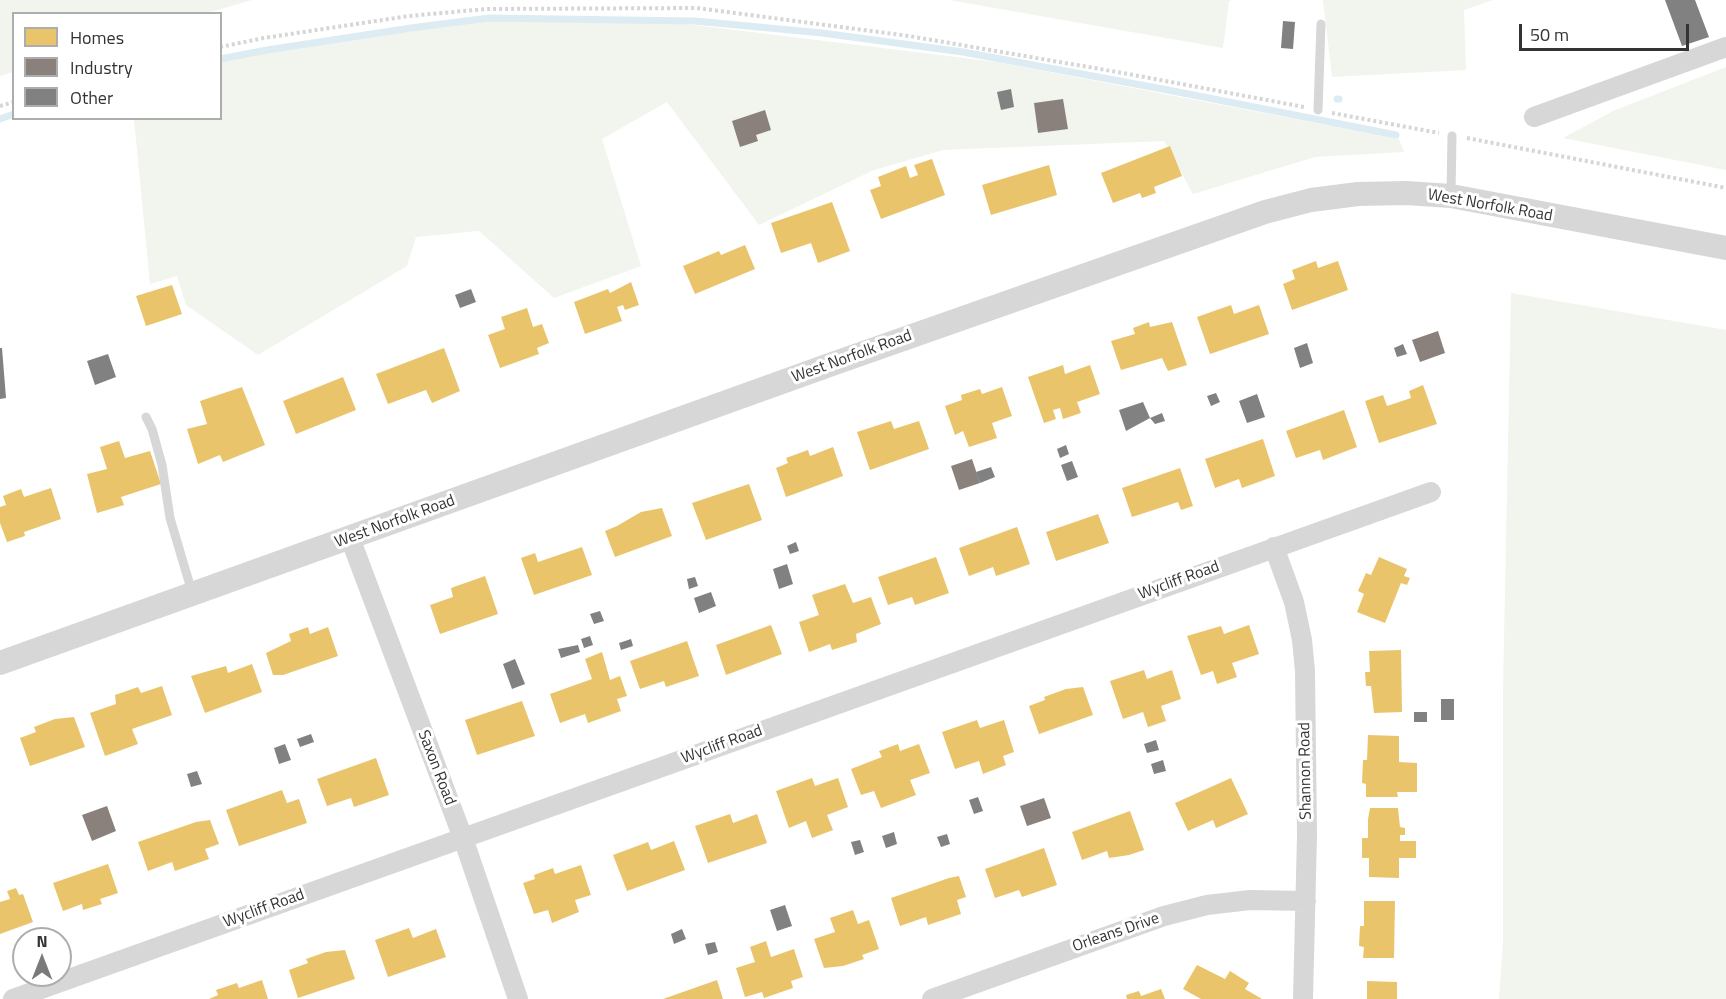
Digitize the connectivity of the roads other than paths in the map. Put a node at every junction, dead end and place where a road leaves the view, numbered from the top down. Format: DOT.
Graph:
graph roads {
  1 [pos="1322,24"];
  2 [pos="1726,47"];
  3 [pos="1318,110"];
  4 [pos="1534,117"];
  5 [pos="1452,136"];
  6 [pos="1452,196"];
  7 [pos="1726,248"];
  8 [pos="146,417"];
  9 [pos="1431,492"];
  10 [pos="350,538"];
  11 [pos="1274,548"];
  12 [pos="193,594"];
  13 [pos="0,663"];
  14 [pos="463,838"];
  15 [pos="1306,901"];
  16 [pos="13,999"];
  17 [pos="518,999"];
  18 [pos="932,999"];
  19 [pos="1303,999"];
  1 -- 3 [label="lane"];
  2 -- 4 [label="street"];
  5 -- 6 [label="lane"];
  6 -- 7 [label="street, West Norfolk Road"];
  6 -- 10 [label="street, West Norfolk Road"];
  8 -- 12 [label="lane"];
  9 -- 11 [label="street, Wycliff Road"];
  10 -- 12 [label="street, West Norfolk Road"];
  10 -- 14 [label="street, Saxon Road"];
  11 -- 14 [label="street, Wycliff Road"];
  11 -- 15 [label="street, Shannon Road"];
  12 -- 13 [label="street, West Norfolk Road"];
  14 -- 16 [label="street, Wycliff Road"];
  14 -- 17 [label="street, Saxon Road"];
  15 -- 18 [label="street, Orleans Drive"];
  15 -- 19 [label="street, Shannon Road"];
}
